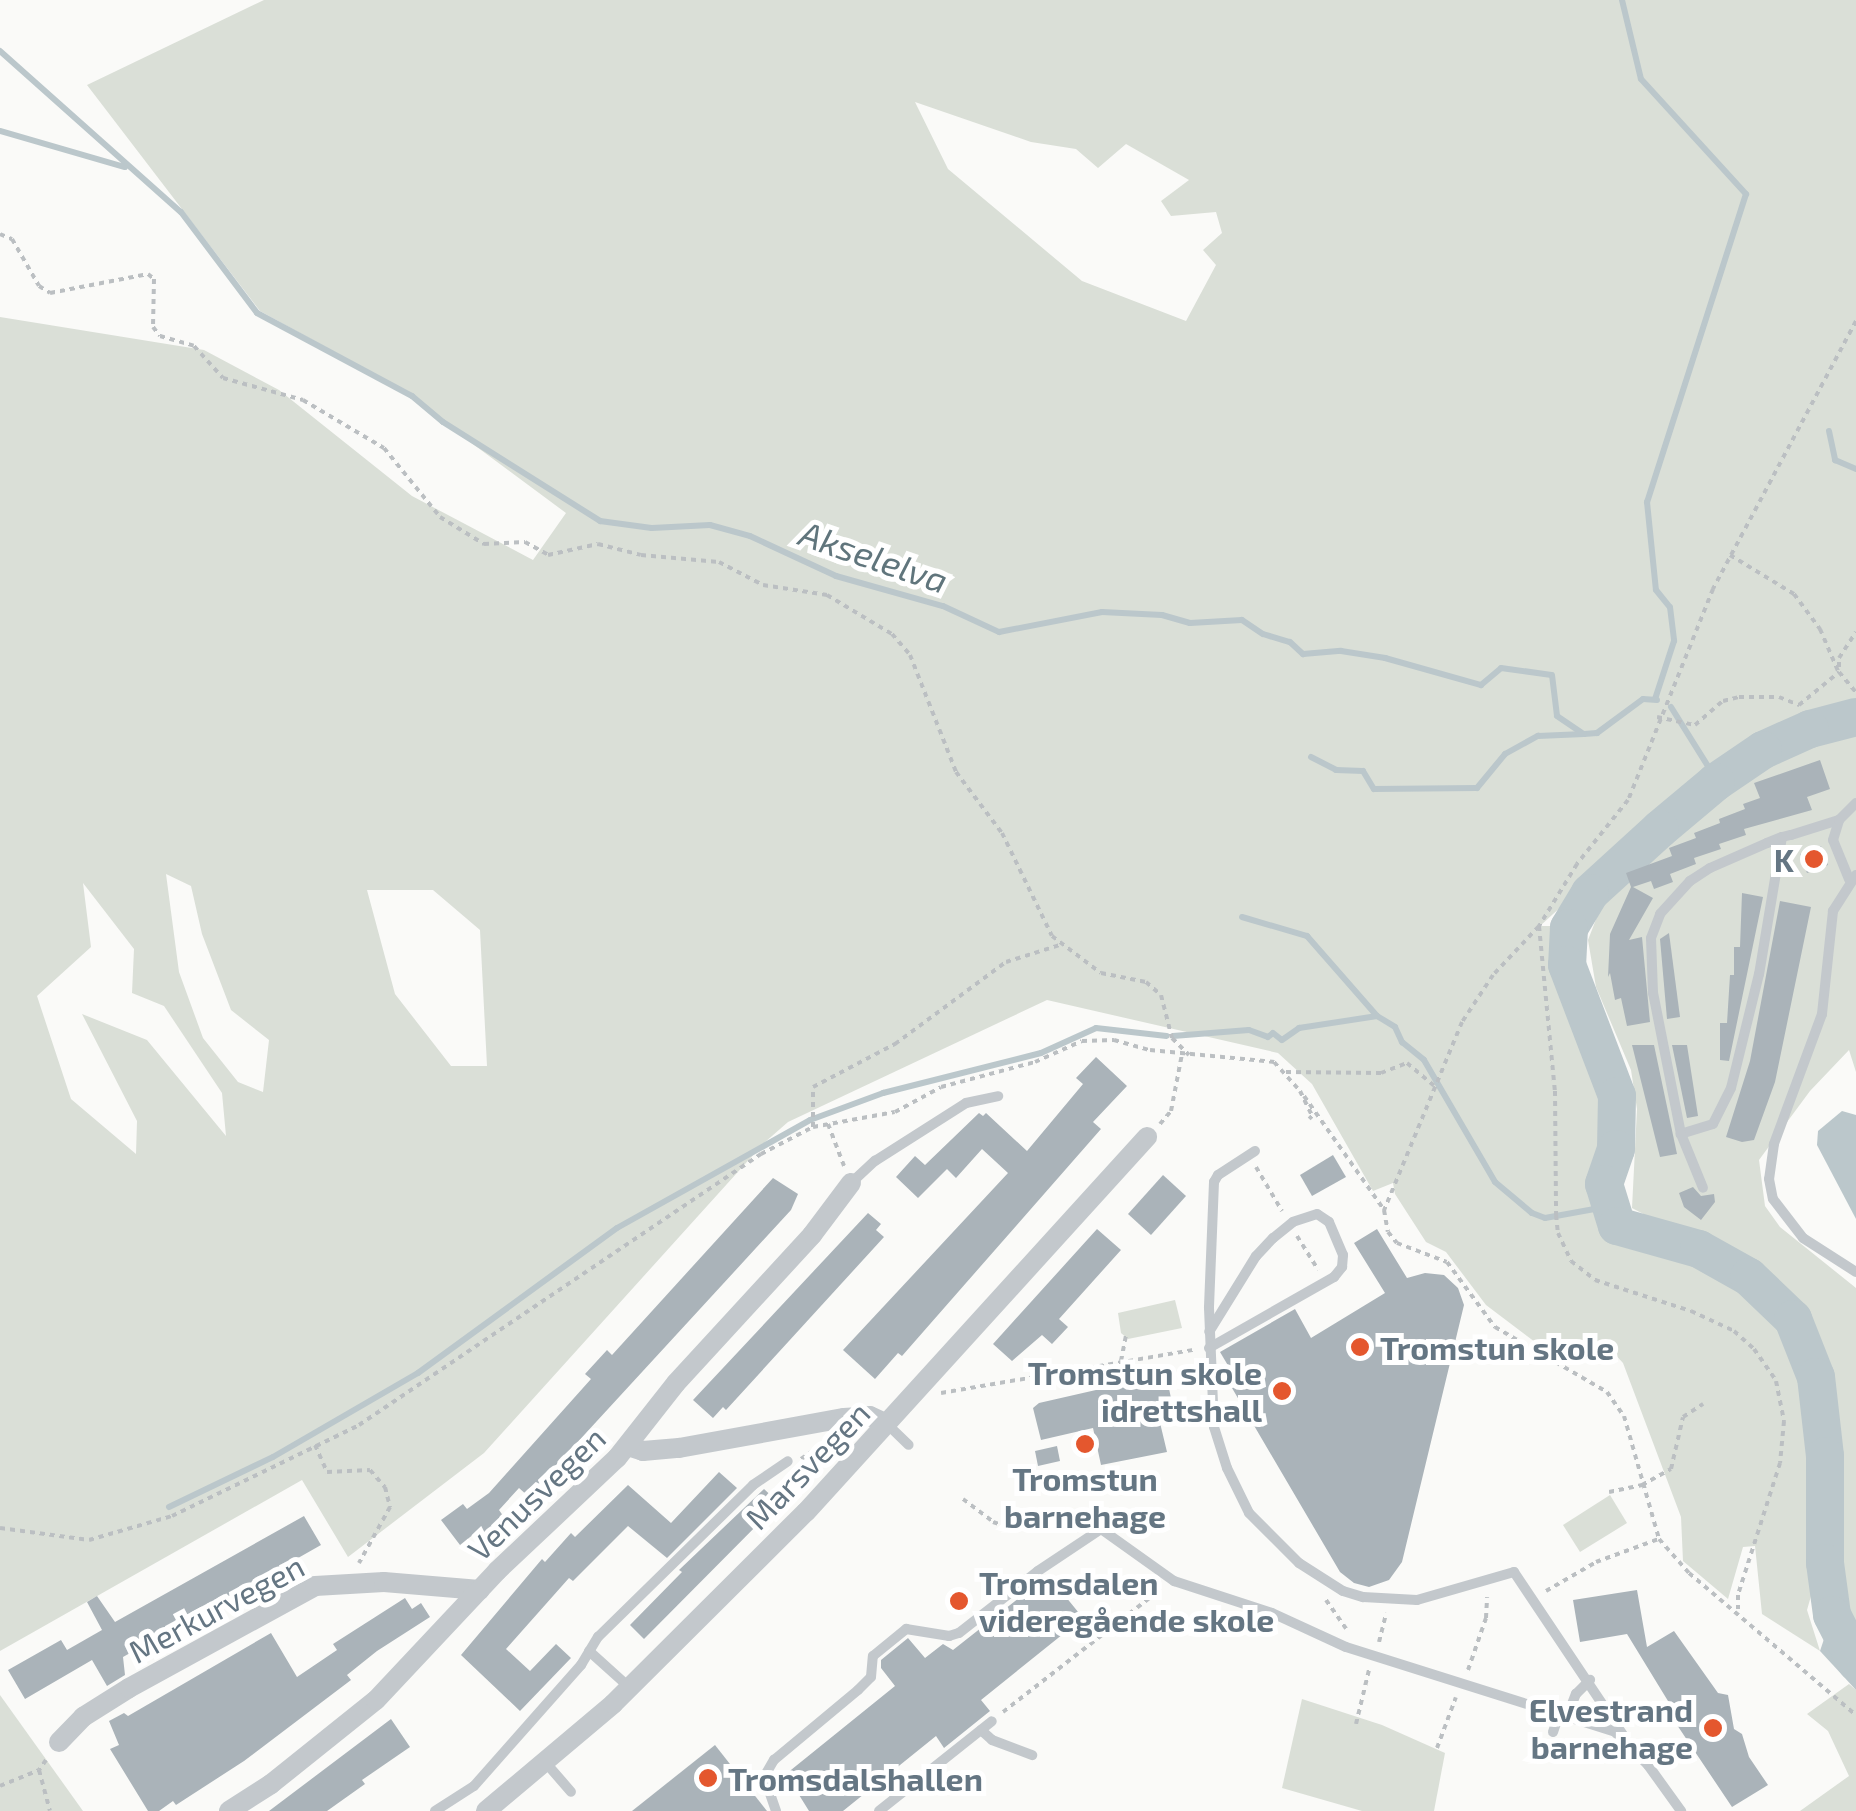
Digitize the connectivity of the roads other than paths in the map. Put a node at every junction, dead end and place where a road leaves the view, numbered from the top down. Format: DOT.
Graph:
graph roads {
  1 [pos="1856,802"];
  2 [pos="1839,820"];
  3 [pos="1782,838"];
  4 [pos="1852,877"];
  5 [pos="998,1096"];
  6 [pos="1681,1134"];
  7 [pos="1147,1137"];
  8 [pos="1255,1151"];
  9 [pos="853,1181"];
  10 [pos="1702,1188"];
  11 [pos="1856,1272"];
  12 [pos="1209,1332"];
  13 [pos="1209,1348"];
  14 [pos="887,1424"];
  15 [pos="909,1445"];
  16 [pos="628,1446"];
  17 [pos="788,1461"];
  18 [pos="480,1590"];
  19 [pos="589,1651"];
  20 [pos="1590,1680"];
  21 [pos="630,1688"];
  22 [pos="1563,1716"];
  23 [pos="992,1721"];
  24 [pos="981,1730"];
  25 [pos="1554,1732"];
  26 [pos="1626,1738"];
  27 [pos="59,1742"];
  28 [pos="1032,1755"];
  29 [pos="546,1763"];
  30 [pos="571,1792"];
  31 [pos="229,1811"];
  32 [pos="435,1811"];
  33 [pos="486,1811"];
  34 [pos="776,1811"];
  35 [pos="879,1811"];
  36 [pos="1681,1811"];
  1 -- 2 [label="lane"];
  2 -- 3 [label="lane"];
  2 -- 4 [label="lane"];
  3 -- 6 [label="lane"];
  3 -- 6 [label="lane"];
  4 -- 11 [label="lane"];
  5 -- 9 [label="lane"];
  6 -- 10 [label="lane"];
  7 -- 14 [label="street, Marsvegen"];
  8 -- 12 [label="lane"];
  9 -- 16 [label="street, Venusvegen"];
  12 -- 13 [label="lane"];
  12 -- 13 [label="lane"];
  13 -- 20 [label="lane"];
  14 -- 15 [label="lane"];
  14 -- 16 [label="street"];
  14 -- 21 [label="street, Marsvegen"];
  16 -- 18 [label="street, Venusvegen"];
  17 -- 19 [label="lane"];
  18 -- 27 [label="street, Merkurvegen"];
  18 -- 31 [label="street, Venusvegen"];
  19 -- 21 [label="lane"];
  19 -- 32 [label="lane"];
  20 -- 22 [label="lane"];
  20 -- 26 [label="lane"];
  21 -- 29 [label="street, Marsvegen"];
  22 -- 25 [label="lane"];
  22 -- 26 [label="lane"];
  22 -- 34 [label="lane"];
  23 -- 24 [label="lane"];
  24 -- 28 [label="lane"];
  24 -- 35 [label="lane"];
  26 -- 36 [label="lane"];
  29 -- 30 [label="lane"];
  29 -- 33 [label="street, Marsvegen"];
}
